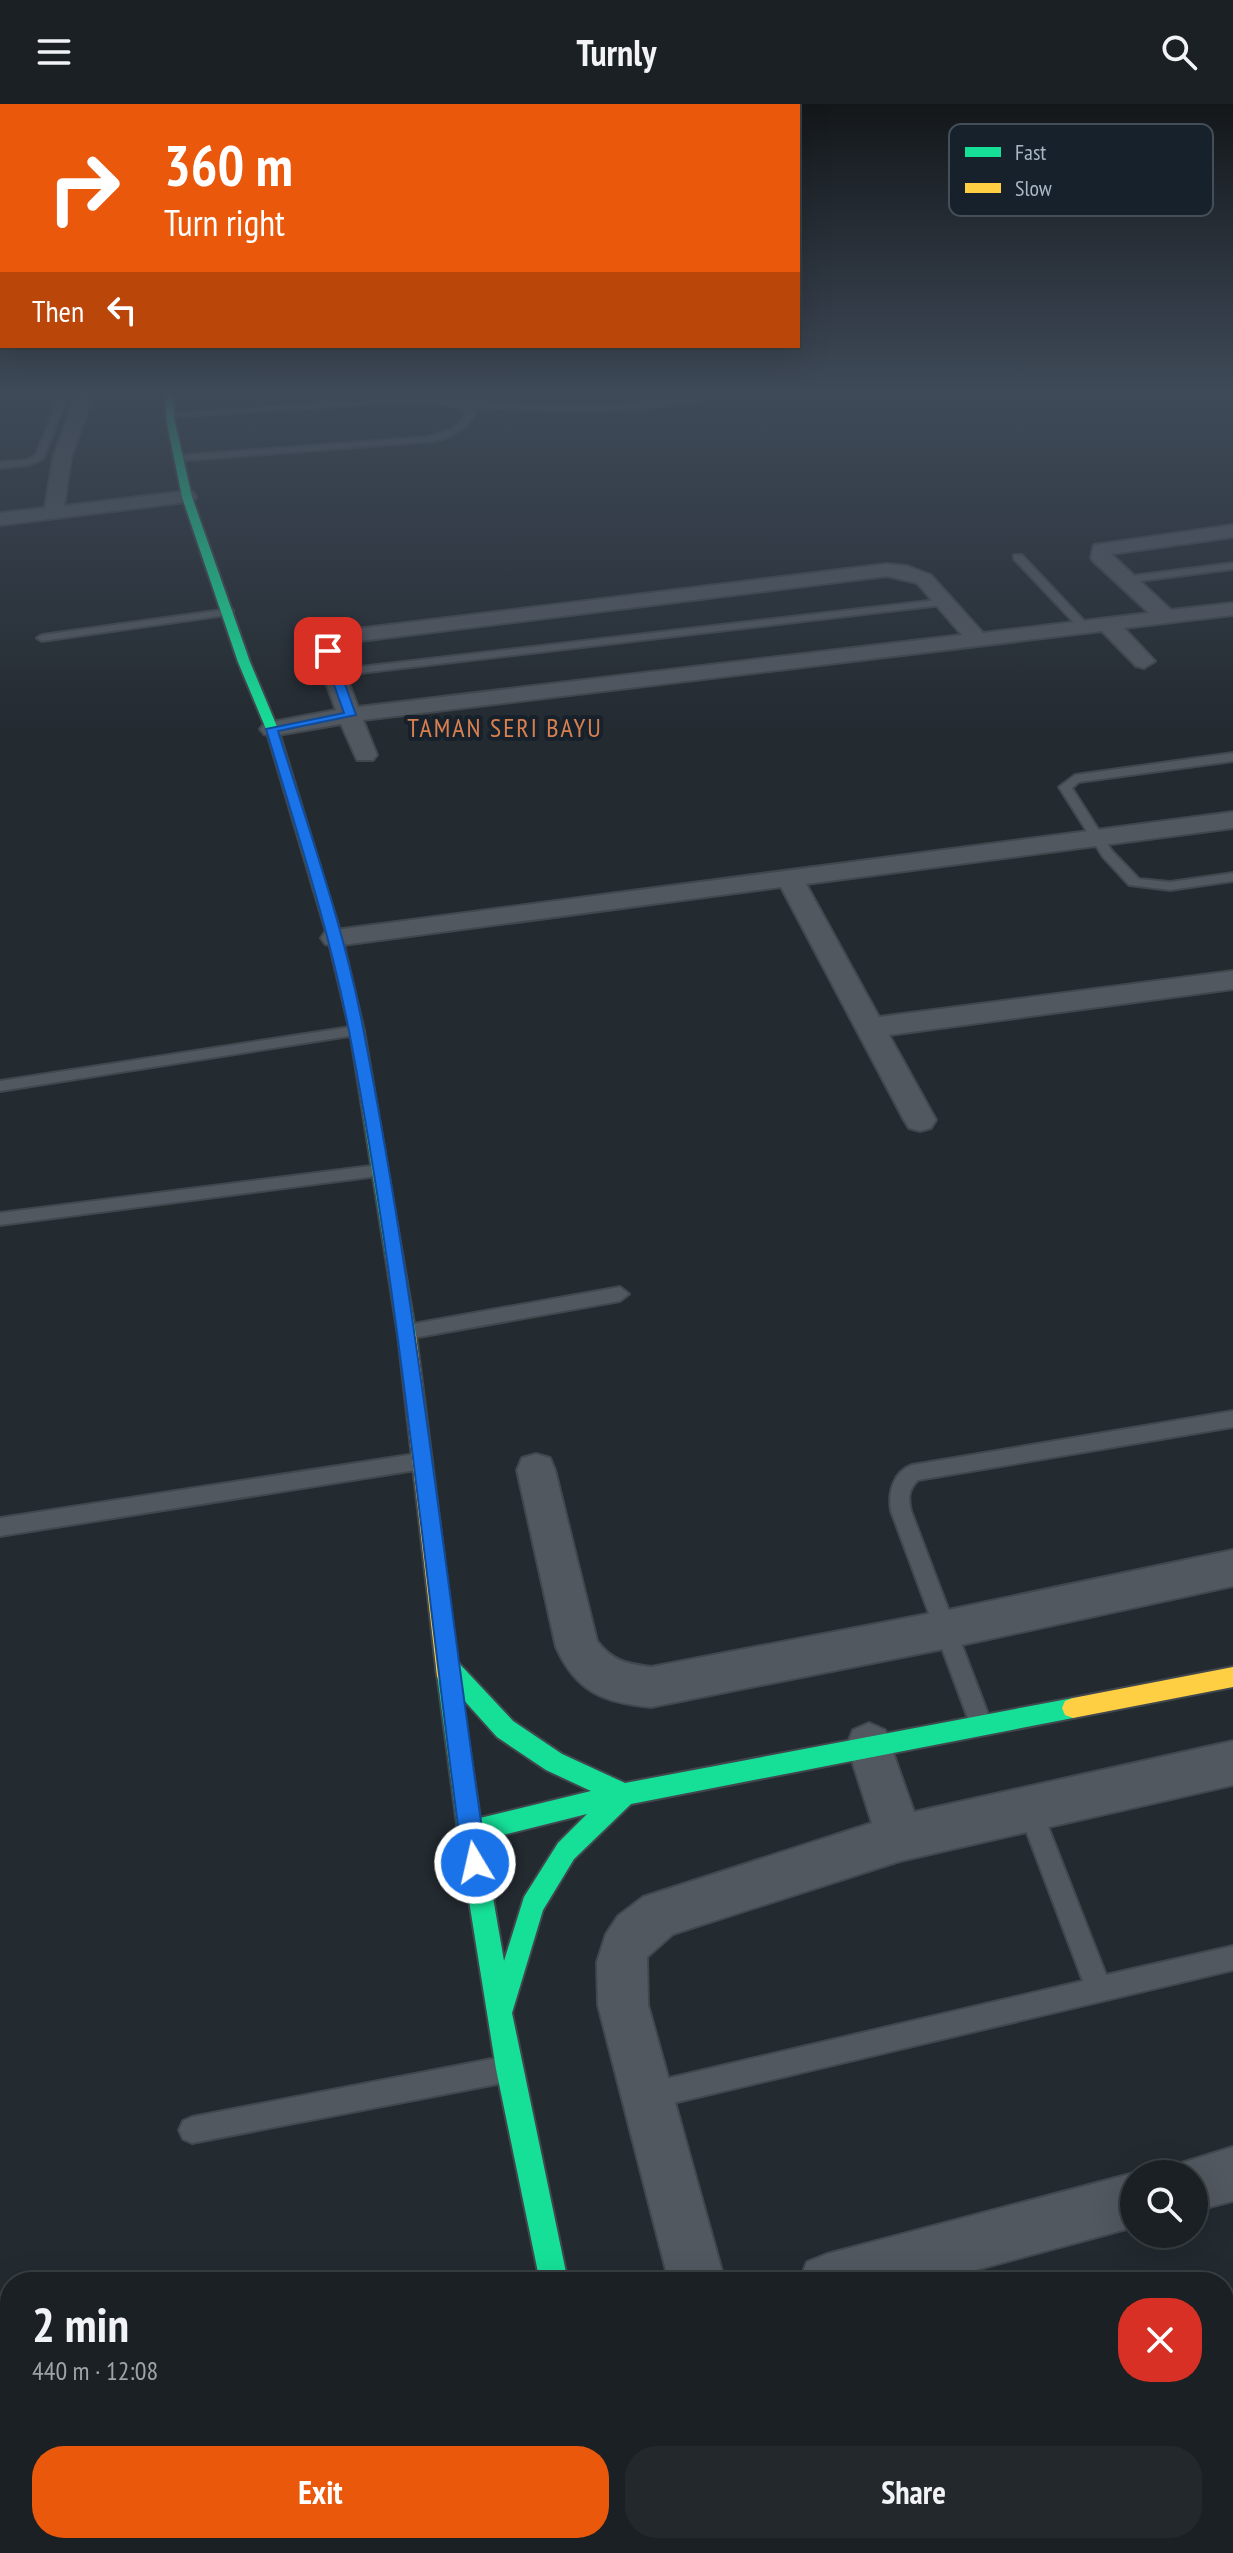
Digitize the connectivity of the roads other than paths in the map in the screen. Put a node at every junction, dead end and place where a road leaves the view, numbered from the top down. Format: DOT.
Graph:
graph roads {
  1 [pos="55,505"];
  2 [pos="114,505"];
  3 [pos="190,505"];
  4 [pos="54,512"];
  5 [pos="0,519"];
  6 [pos="1233,531"];
  7 [pos="1018,557"];
  8 [pos="1233,566"];
  9 [pos="1124,580"];
  10 [pos="946,602"];
  11 [pos="1233,609"];
  12 [pos="229,612"];
  13 [pos="1166,617"];
  14 [pos="1108,625"];
  15 [pos="1084,627"];
  16 [pos="42,638"];
  17 [pos="978,640"];
  18 [pos="1144,661"];
  19 [pos="334,673"];
  20 [pos="350,715"];
  21 [pos="272,729"];
  22 [pos="365,755"];
  23 [pos="1233,757"];
  24 [pos="1233,820"];
  25 [pos="1099,838"];
  26 [pos="1233,877"];
  27 [pos="789,878"];
  28 [pos="335,938"];
  29 [pos="1233,980"];
  30 [pos="870,1028"];
  31 [pos="357,1031"];
  32 [pos="0,1086"];
  33 [pos="920,1120"];
  34 [pos="379,1171"];
  35 [pos="0,1219"];
  36 [pos="620,1294"];
  37 [pos="407,1332"];
  38 [pos="1233,1419"];
  39 [pos="422,1461"];
  40 [pos="536,1470"];
  41 [pos="0,1527"];
  42 [pos="1233,1568"];
  43 [pos="943,1630"];
  44 [pos="447,1666"];
  45 [pos="1233,1677"];
  46 [pos="981,1725"];
  47 [pos="869,1745"];
  48 [pos="1233,1763"];
  49 [pos="624,1794"];
  50 [pos="1030,1809"];
  51 [pos="470,1832"];
  52 [pos="900,1838"];
  53 [pos="1233,1958"];
  54 [pos="1099,1989"];
  55 [pos="500,2018"];
  56 [pos="509,2069"];
  57 [pos="645,2096"];
  58 [pos="192,2130"];
  59 [pos="1233,2174"];
  60 [pos="1208,2180"];
  61 [pos="1120,2204"];
  62 [pos="552,2272"];
  63 [pos="694,2272"];
  64 [pos="864,2272"];
  1 -- 4 [label="street"];
  2 -- 4 [label="street"];
  3 -- 12 [label="street"];
  4 -- 5 [label="street"];
  6 -- 9 [label="street"];
  7 -- 15 [label="lane"];
  8 -- 9 [label="lane"];
  9 -- 13 [label="street"];
  10 -- 17 [label="street"];
  10 -- 19 [label="lane"];
  10 -- 19 [label="street"];
  11 -- 13 [label="street"];
  12 -- 16 [label="lane"];
  12 -- 21 [label="street"];
  13 -- 14 [label="street"];
  14 -- 15 [label="street"];
  14 -- 18 [label="street"];
  15 -- 17 [label="street"];
  17 -- 20 [label="street"];
  19 -- 20 [label="street"];
  20 -- 21 [label="street"];
  20 -- 22 [label="street"];
  21 -- 28 [label="street"];
  23 -- 25 [label="lane"];
  24 -- 25 [label="street"];
  25 -- 26 [label="lane"];
  25 -- 27 [label="street"];
  27 -- 28 [label="street"];
  27 -- 30 [label="street"];
  28 -- 31 [label="street"];
  29 -- 30 [label="street"];
  30 -- 33 [label="street"];
  31 -- 32 [label="lane"];
  31 -- 34 [label="street"];
  34 -- 35 [label="lane"];
  34 -- 37 [label="street"];
  36 -- 37 [label="lane"];
  37 -- 39 [label="street"];
  38 -- 43 [label="lane"];
  39 -- 41 [label="lane"];
  39 -- 44 [label="street"];
  40 -- 43 [label="street"];
  42 -- 43 [label="street"];
  43 -- 46 [label="lane"];
  44 -- 49 [label="street"];
  44 -- 51 [label="street"];
  45 -- 46 [label="street"];
  46 -- 47 [label="street"];
  47 -- 49 [label="street"];
  47 -- 52 [label="street"];
  48 -- 50 [label="street"];
  49 -- 51 [label="street"];
  49 -- 55 [label="street"];
  50 -- 52 [label="street"];
  50 -- 54 [label="lane"];
  51 -- 55 [label="street"];
  52 -- 57 [label="street"];
  53 -- 54 [label="lane"];
  54 -- 57 [label="lane"];
  55 -- 56 [label="street"];
  56 -- 58 [label="lane"];
  56 -- 62 [label="street"];
  57 -- 63 [label="street"];
  59 -- 60 [label="street"];
  61 -- 64 [label="street"];
}
